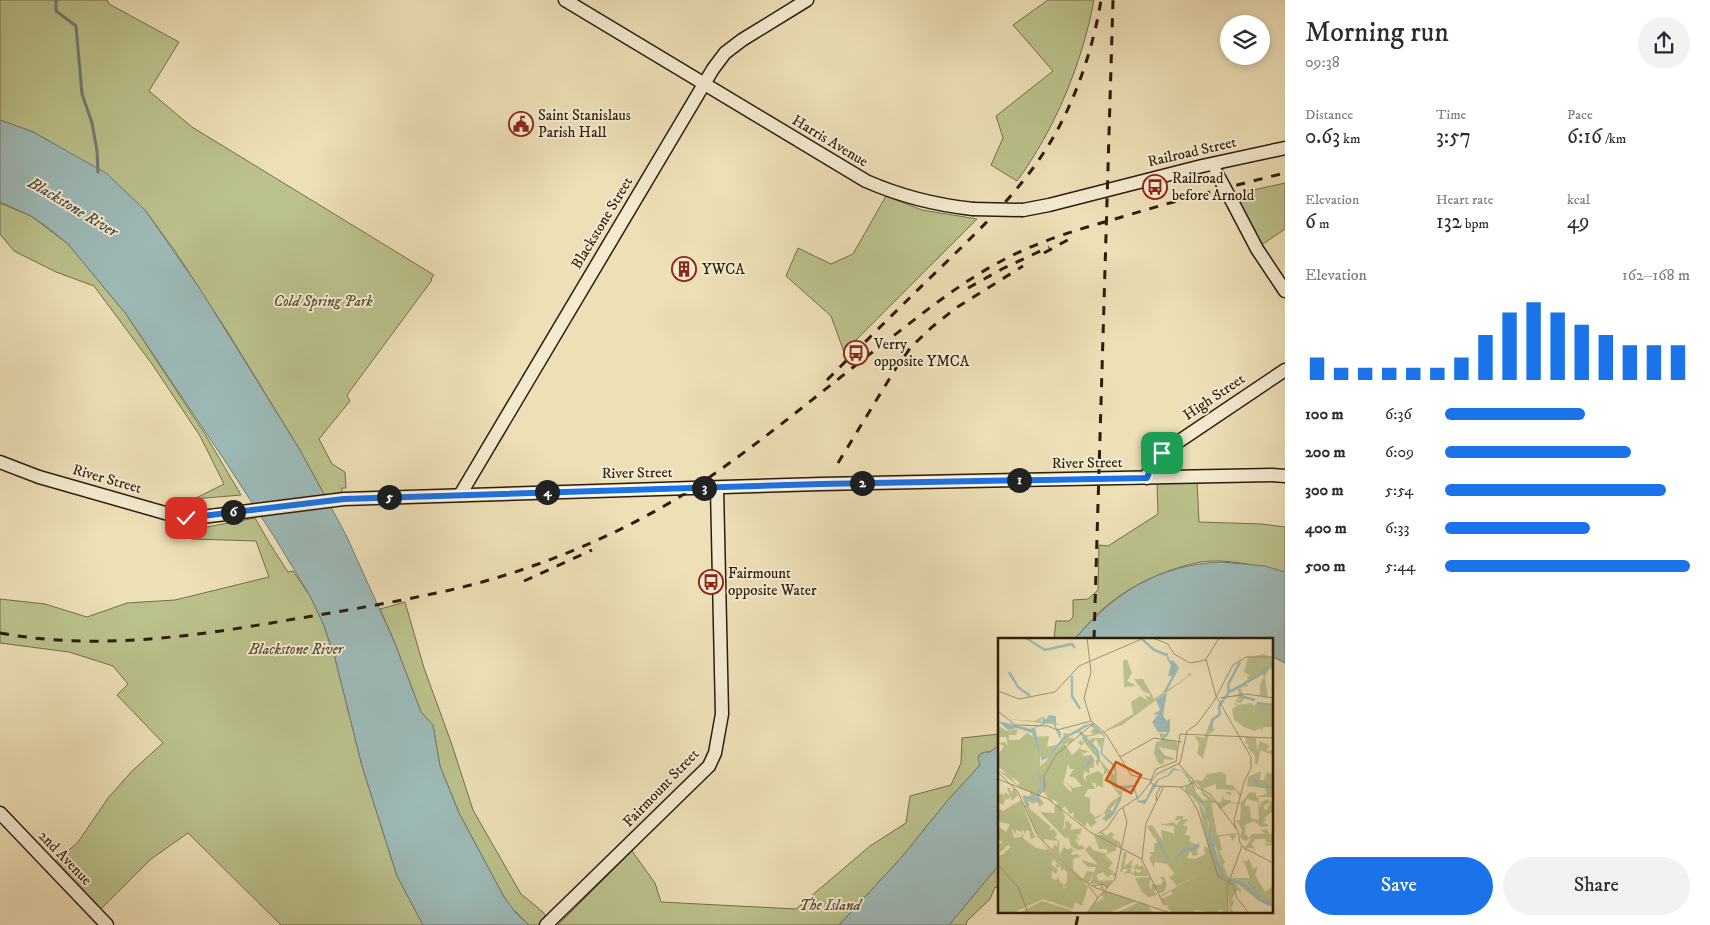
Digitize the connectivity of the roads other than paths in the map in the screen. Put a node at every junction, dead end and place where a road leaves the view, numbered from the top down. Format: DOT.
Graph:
graph roads {
  1 [pos="565,0"];
  2 [pos="807,0"];
  3 [pos="704,84"];
  4 [pos="1285,148"];
  5 [pos="1214,168"];
  6 [pos="1107,189"];
  7 [pos="1285,291"];
  8 [pos="1285,370"];
  9 [pos="0,462"];
  10 [pos="1285,476"];
  11 [pos="1147,478"];
  12 [pos="717,488"];
  13 [pos="460,494"];
  14 [pos="0,813"];
  15 [pos="108,925"];
  16 [pos="546,925"];
  1 -- 3 [label="street, Harris Avenue"];
  2 -- 3 [label="street, Blackstone Street"];
  3 -- 6 [label="street, Harris Avenue, bridge"];
  3 -- 13 [label="street, Blackstone Street"];
  4 -- 5 [label="street, Railroad Street"];
  5 -- 6 [label="street, Railroad Street"];
  5 -- 7 [label="street, bridge"];
  8 -- 11 [label="street, High Street"];
  9 -- 13 [label="street, River Street"];
  10 -- 11 [label="street, River Street"];
  11 -- 12 [label="street, River Street"];
  12 -- 13 [label="street, River Street"];
  12 -- 16 [label="street, Fairmount Street"];
  14 -- 15 [label="street, 2nd Avenue"];
}
